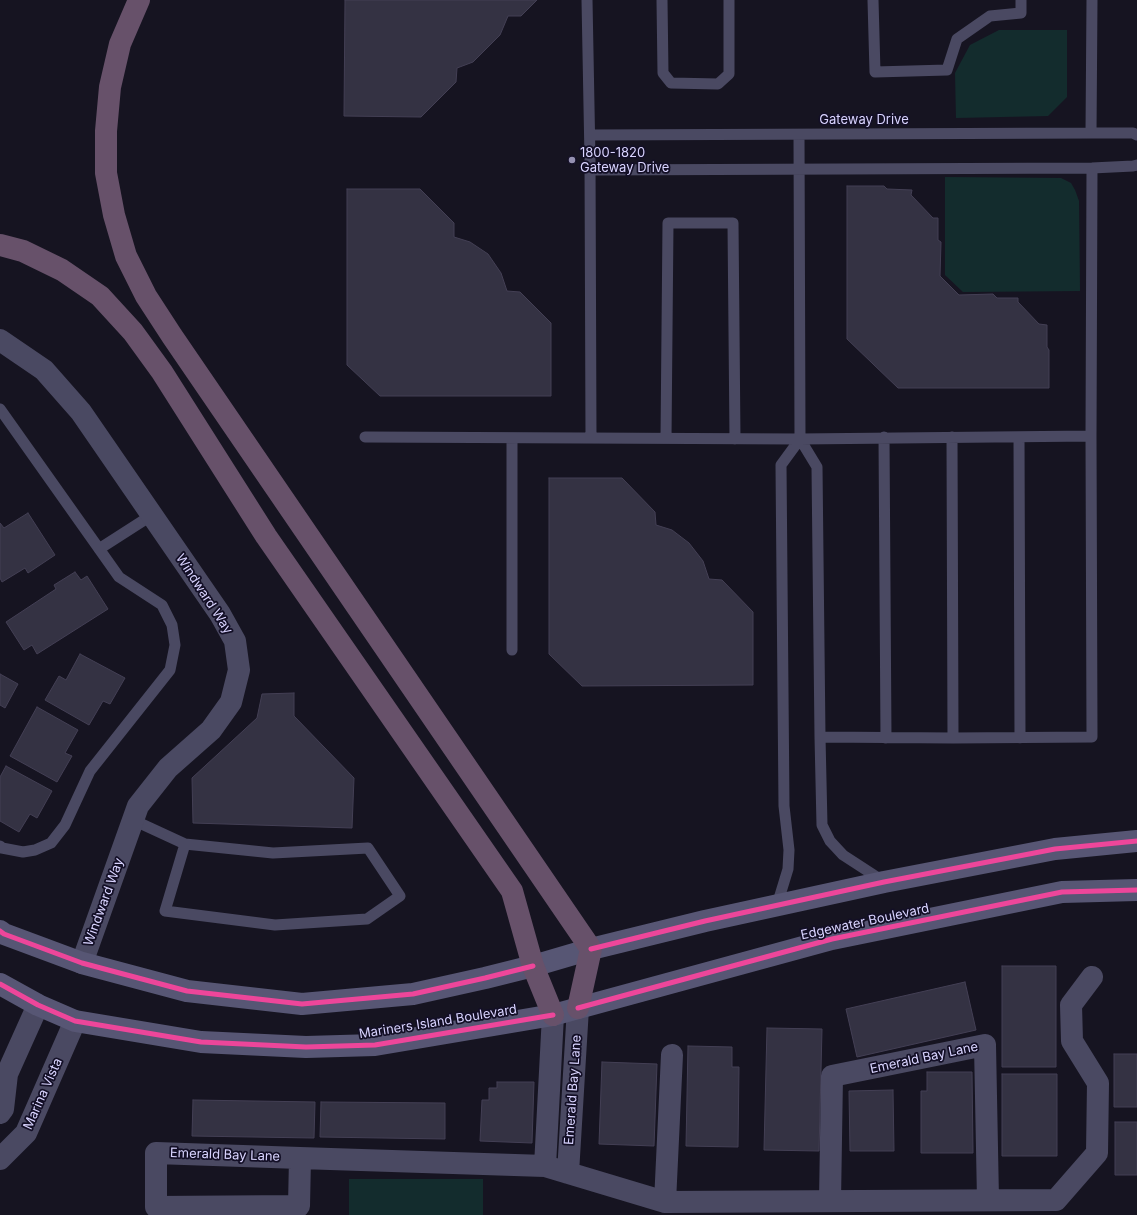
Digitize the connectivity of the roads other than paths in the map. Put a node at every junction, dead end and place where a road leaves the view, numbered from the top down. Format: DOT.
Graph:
graph roads {
  1 [pos="139,0"];
  2 [pos="587,0"];
  3 [pos="662,0"];
  4 [pos="729,0"];
  5 [pos="873,0"];
  6 [pos="1021,0"];
  7 [pos="1092,0"];
  8 [pos="1091,133"];
  9 [pos="590,135"];
  10 [pos="799,135"];
  11 [pos="1137,135"];
  12 [pos="1137,165"];
  13 [pos="1092,168"];
  14 [pos="590,170"];
  15 [pos="800,170"];
  16 [pos="0,245"];
  17 [pos="0,340"];
  18 [pos="0,409"];
  19 [pos="1091,436"];
  20 [pos="364,437"];
  21 [pos="884,437"];
  22 [pos="952,437"];
  23 [pos="1019,437"];
  24 [pos="512,438"];
  25 [pos="591,438"];
  26 [pos="666,438"];
  27 [pos="735,439"];
  28 [pos="800,439"];
  29 [pos="152,515"];
  30 [pos="99,549"];
  31 [pos="512,650"];
  32 [pos="820,737"];
  33 [pos="886,738"];
  34 [pos="953,738"];
  35 [pos="1020,738"];
  36 [pos="133,820"];
  37 [pos="1137,841"];
  38 [pos="185,844"];
  39 [pos="0,846"];
  40 [pos="884,882"];
  41 [pos="1137,890"];
  42 [pos="777,905"];
  43 [pos="0,931"];
  44 [pos="591,949"];
  45 [pos="82,963"];
  46 [pos="533,966"];
  47 [pos="1092,977"];
  48 [pos="0,984"];
  49 [pos="38,1005"];
  50 [pos="578,1008"];
  51 [pos="553,1015"];
  52 [pos="75,1021"];
  53 [pos="672,1055"];
  54 [pos="4,1079"];
  55 [pos="0,1112"];
  56 [pos="300,1158"];
  57 [pos="0,1159"];
  58 [pos="545,1166"];
  59 [pos="568,1173"];
  60 [pos="988,1200"];
  61 [pos="830,1201"];
  62 [pos="665,1202"];
  1 -- 44 [label="highway"];
  2 -- 9 [label="lane"];
  3 -- 4 [label="lane"];
  5 -- 6 [label="lane"];
  7 -- 8 [label="lane"];
  8 -- 10 [label="lane, Gateway Drive"];
  8 -- 11 [label="lane, Gateway Drive"];
  9 -- 10 [label="lane, Gateway Drive"];
  9 -- 14 [label="lane"];
  10 -- 15 [label="lane"];
  12 -- 13 [label="lane"];
  13 -- 15 [label="lane"];
  13 -- 19 [label="lane"];
  14 -- 15 [label="lane"];
  14 -- 25 [label="lane"];
  15 -- 28 [label="lane"];
  16 -- 46 [label="highway"];
  17 -- 29 [label="street, Windward Way"];
  18 -- 30 [label="lane"];
  19 -- 23 [label="lane"];
  19 -- 35 [label="lane"];
  20 -- 24 [label="lane"];
  21 -- 22 [label="lane"];
  21 -- 28 [label="lane"];
  21 -- 33 [label="lane"];
  22 -- 23 [label="lane"];
  22 -- 34 [label="lane"];
  23 -- 35 [label="lane"];
  24 -- 25 [label="lane"];
  24 -- 31 [label="lane"];
  25 -- 26 [label="lane"];
  26 -- 27 [label="lane"];
  26 -- 27 [label="lane"];
  27 -- 28 [label="lane"];
  28 -- 32 [label="lane"];
  28 -- 42 [label="lane"];
  29 -- 30 [label="lane"];
  29 -- 36 [label="street, Windward Way"];
  30 -- 39 [label="lane"];
  32 -- 33 [label="lane"];
  32 -- 40 [label="lane"];
  33 -- 34 [label="lane"];
  34 -- 35 [label="lane"];
  36 -- 38 [label="lane"];
  36 -- 45 [label="street, Windward Way"];
  37 -- 40 [label="main road"];
  38 -- 38 [label="lane"];
  40 -- 42 [label="main road"];
  41 -- 50 [label="main road, Edgewater Boulevard"];
  42 -- 44 [label="main road"];
  43 -- 45 [label="main road"];
  44 -- 46 [label="main road"];
  44 -- 50 [label="highway"];
  45 -- 46 [label="main road"];
  46 -- 51 [label="highway"];
  47 -- 60 [label="street, Emerald Bay Lane"];
  48 -- 49 [label="main road, Mariners Island Boulevard"];
  49 -- 52 [label="main road, Mariners Island Boulevard"];
  49 -- 54 [label="street"];
  50 -- 51 [label="main road, Mariners Island Boulevard"];
  50 -- 59 [label="street, Emerald Bay Lane"];
  51 -- 52 [label="main road, Mariners Island Boulevard"];
  51 -- 58 [label="street, Emerald Bay Lane"];
  52 -- 57 [label="street, Marina Vista"];
  53 -- 62 [label="street"];
  54 -- 55 [label="street"];
  56 -- 56 [label="street, Emerald Bay Lane"];
  56 -- 58 [label="street, Emerald Bay Lane"];
  58 -- 59 [label="street, Emerald Bay Lane"];
  59 -- 62 [label="street, Emerald Bay Lane"];
  60 -- 61 [label="street, Emerald Bay Lane"];
  60 -- 61 [label="street, Emerald Bay Lane"];
  61 -- 62 [label="street, Emerald Bay Lane"];
}
